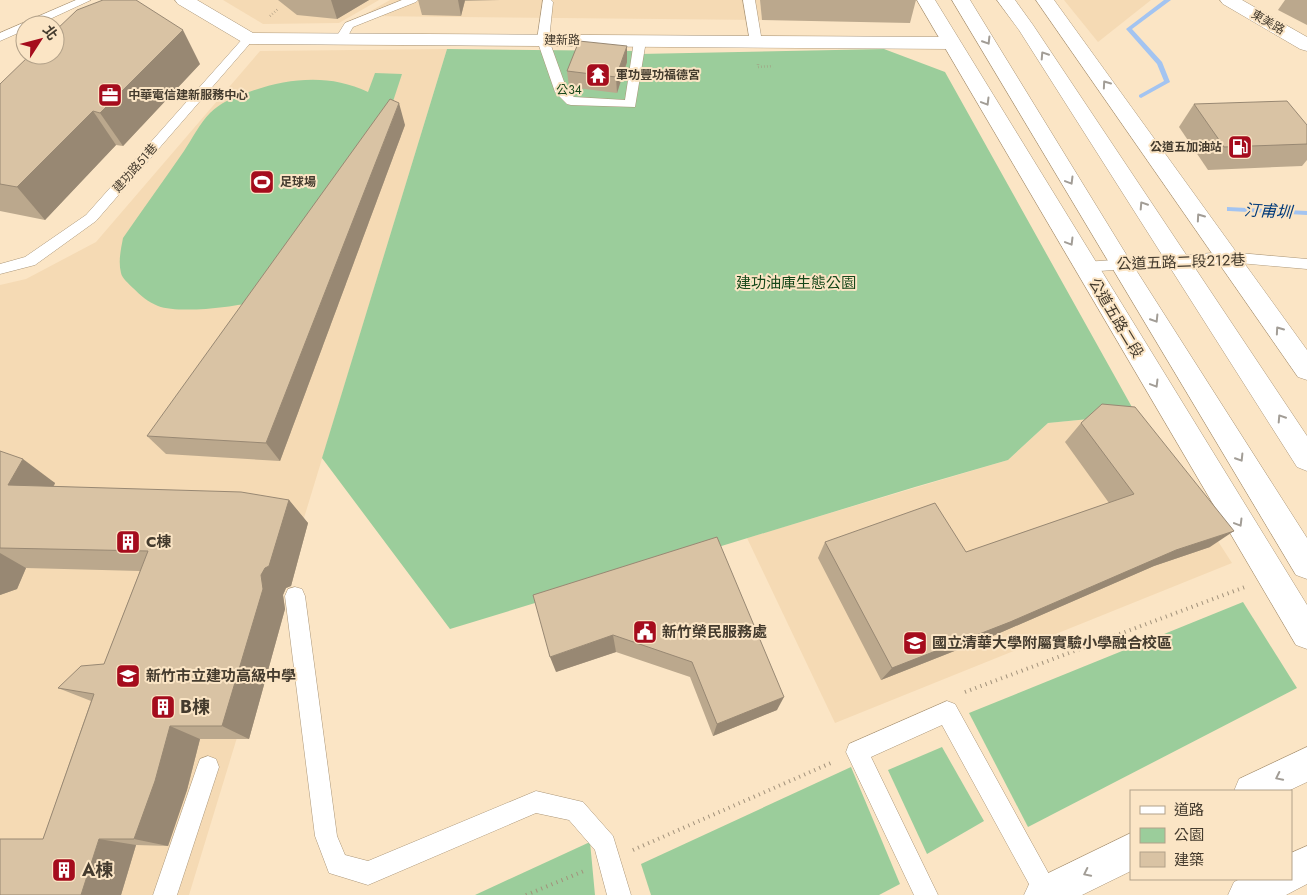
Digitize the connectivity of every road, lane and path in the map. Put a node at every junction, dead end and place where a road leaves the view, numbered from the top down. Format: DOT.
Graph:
graph roads {
  1 [pos="85,0"];
  2 [pos="184,0"];
  3 [pos="412,0"];
  4 [pos="750,0"];
  5 [pos="926,0"];
  6 [pos="961,0"];
  7 [pos="1006,0"];
  8 [pos="1045,0"];
  9 [pos="1229,0"];
  10 [pos="547,2"];
  11 [pos="50,15"];
  12 [pos="15,28"];
  13 [pos="3,32"];
  14 [pos="249,38"];
  15 [pos="341,39"];
  16 [pos="543,40"];
  17 [pos="640,41"];
  18 [pos="756,42"];
  19 [pos="951,44"];
  20 [pos="1307,45"];
  21 [pos="1228,257"];
  22 [pos="1179,260"];
  23 [pos="1121,264"];
  24 [pos="1307,264"];
  25 [pos="1085,267"];
  26 [pos="0,268"];
  27 [pos="1307,370"];
  28 [pos="1307,459"];
  29 [pos="1307,565"];
  30 [pos="1252,585"];
  31 [pos="295,596"];
  32 [pos="1307,634"];
  33 [pos="947,712"];
  34 [pos="856,752"];
  35 [pos="1307,764"];
  36 [pos="208,767"];
  37 [pos="1253,790"];
  38 [pos="1130,852"];
  39 [pos="610,860"];
  40 [pos="1307,864"];
  41 [pos="1292,872"];
  42 [pos="1276,880"];
  43 [pos="1045,894"];
  44 [pos="165,895"];
  45 [pos="526,895"];
  46 [pos="619,895"];
  47 [pos="926,895"];
  48 [pos="1247,895"];
  1 -- 11 [label="lane"];
  2 -- 14 [label="street, 建新路"];
  3 -- 15 [label="lane"];
  4 -- 18 [label="lane"];
  5 -- 19 [label="street, 公道五路二段"];
  6 -- 23 [label="street, one-way"];
  22 -- 7 [label="street, one-way"];
  21 -- 8 [label="street, one-way"];
  9 -- 20 [label="street, 東美路"];
  10 -- 16 [label="lane"];
  12 -- 13 [label="lane"];
  14 -- 15 [label="street, 建新路"];
  14 -- 26 [label="lane, 建功路51巷"];
  15 -- 16 [label="street, 建新路"];
  16 -- 17 [label="street, 建新路"];
  16 -- 17 [label="lane"];
  17 -- 18 [label="street, 建新路"];
  18 -- 19 [label="street, 建新路"];
  19 -- 25 [label="street, 公道五路二段, one-way"];
  21 -- 22 [label="lane, 公道五路二段212巷"];
  21 -- 24 [label="lane, 公道五路二段212巷"];
  27 -- 21 [label="street, one-way"];
  22 -- 23 [label="lane, 公道五路二段212巷"];
  28 -- 22 [label="street, one-way"];
  23 -- 25 [label="lane, 公道五路二段212巷"];
  23 -- 29 [label="street, one-way"];
  25 -- 32 [label="street, 公道五路二段, one-way"];
  30 -- 33 [label="path"];
  31 -- 39 [label="lane"];
  33 -- 34 [label="lane"];
  33 -- 43 [label="lane"];
  34 -- 39 [label="path"];
  34 -- 47 [label="lane"];
  35 -- 37 [label="street, one-way"];
  36 -- 44 [label="lane"];
  38 -- 43 [label="street, one-way"];
  39 -- 45 [label="path"];
  39 -- 46 [label="lane"];
  40 -- 41 [label="street"];
  42 -- 48 [label="street"];
}
